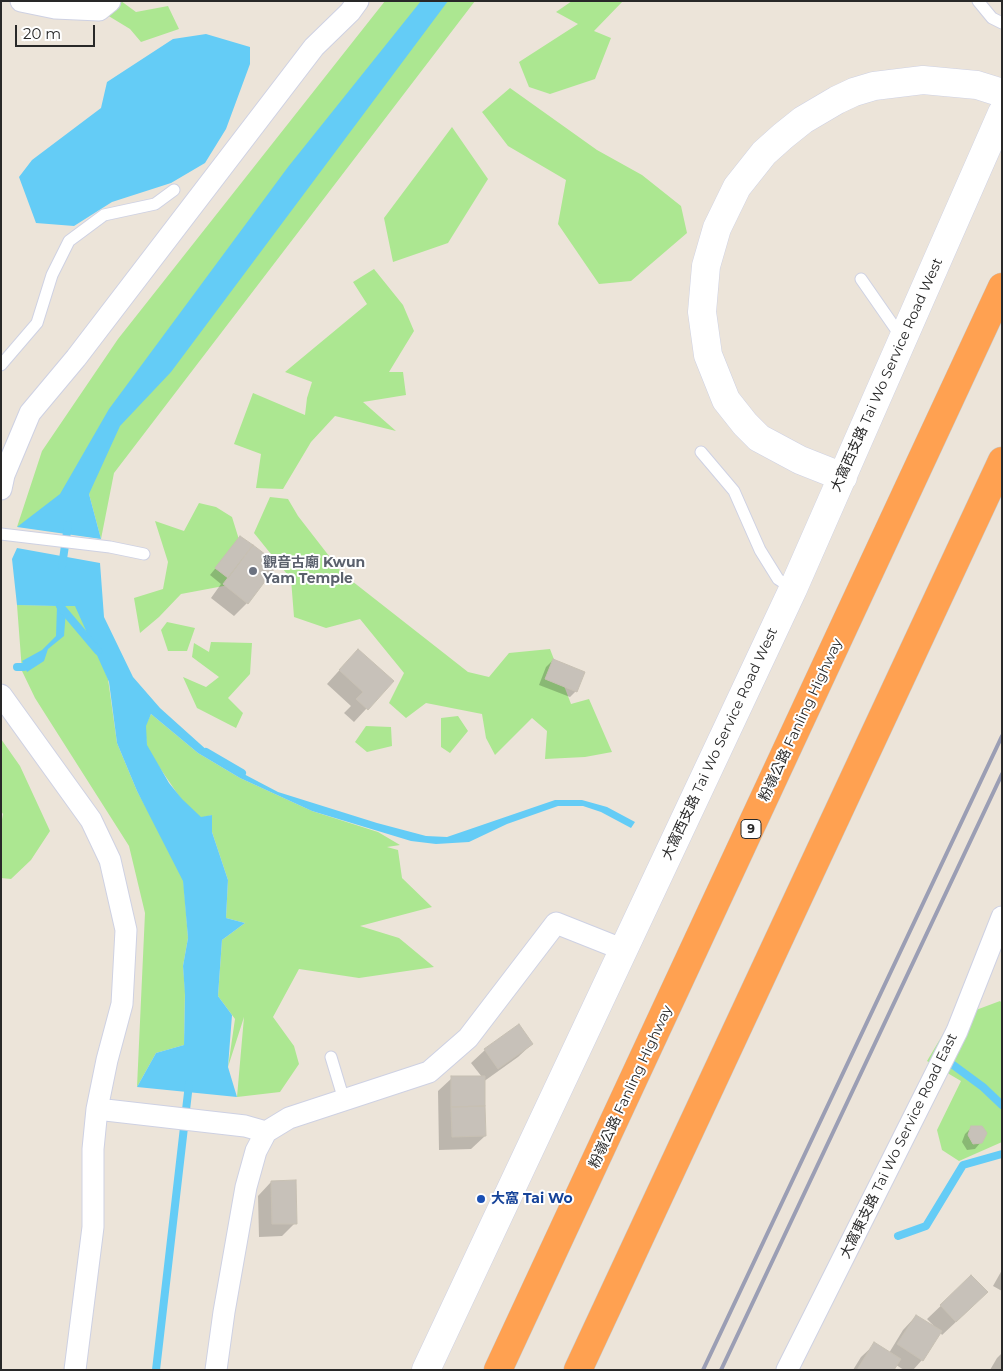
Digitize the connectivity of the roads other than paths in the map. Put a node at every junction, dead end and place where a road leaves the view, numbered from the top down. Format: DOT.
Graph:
graph roads {
  1 [pos="21,1"];
  2 [pos="110,1"];
  3 [pos="358,1"];
  4 [pos="978,1"];
  5 [pos="1002,23"];
  6 [pos="1002,93"];
  7 [pos="1002,113"];
  8 [pos="174,190"];
  9 [pos="861,279"];
  10 [pos="1002,287"];
  11 [pos="902,340"];
  12 [pos="1,365"];
  13 [pos="701,452"];
  14 [pos="1002,461"];
  15 [pos="843,478"];
  16 [pos="2,479"];
  17 [pos="1,534"];
  18 [pos="144,554"];
  19 [pos="793,589"];
  20 [pos="1,695"];
  21 [pos="1002,917"];
  22 [pos="624,950"];
  23 [pos="331,1057"];
  24 [pos="344,1100"];
  25 [pos="97,1109"];
  26 [pos="266,1132"];
  27 [pos="75,1370"];
  28 [pos="216,1370"];
  29 [pos="426,1370"];
  30 [pos="498,1370"];
  31 [pos="578,1370"];
  32 [pos="787,1370"];
  1 -- 2 [label="street"];
  3 -- 16 [label="street"];
  4 -- 5 [label="lane"];
  6 -- 15 [label="main road"];
  7 -- 11 [label="main road, 大窩西支路 Tai Wo Service Road West"];
  8 -- 12 [label="lane"];
  9 -- 11 [label="lane"];
  10 -- 30 [label="highway, 粉嶺公路 Fanling Highway / 9"];
  11 -- 15 [label="main road, 大窩西支路 Tai Wo Service Road West"];
  13 -- 19 [label="lane"];
  14 -- 31 [label="highway"];
  15 -- 19 [label="main road, 大窩西支路 Tai Wo Service Road West"];
  17 -- 18 [label="lane"];
  19 -- 22 [label="main road, 大窩西支路 Tai Wo Service Road West"];
  20 -- 25 [label="street"];
  21 -- 32 [label="street, 大窩東支路 Tai Wo Service Road East"];
  22 -- 24 [label="street"];
  22 -- 29 [label="main road, 大窩西支路 Tai Wo Service Road West"];
  23 -- 24 [label="lane"];
  24 -- 26 [label="street"];
  25 -- 26 [label="street"];
  25 -- 27 [label="street"];
  26 -- 28 [label="street"];
}
